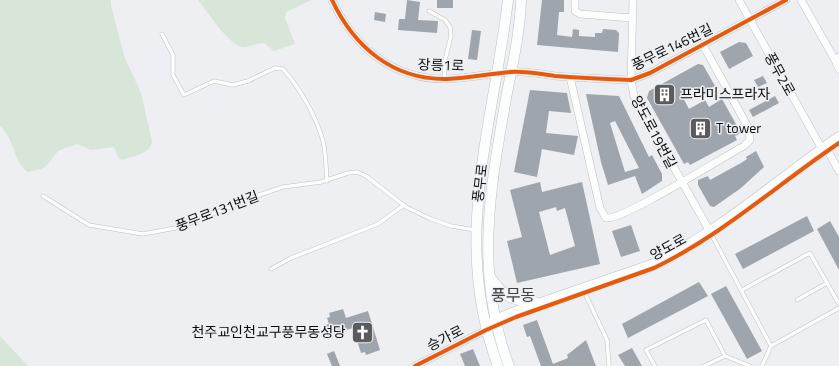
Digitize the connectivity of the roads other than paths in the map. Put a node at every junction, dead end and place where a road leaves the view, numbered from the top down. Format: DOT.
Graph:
graph roads {
  1 [pos="332,0"];
  2 [pos="508,0"];
  3 [pos="521,0"];
  4 [pos="575,0"];
  5 [pos="633,0"];
  6 [pos="739,0"];
  7 [pos="786,0"];
  8 [pos="801,0"];
  9 [pos="429,11"];
  10 [pos="632,18"];
  11 [pos="750,20"];
  12 [pos="162,34"];
  13 [pos="703,45"];
  14 [pos="837,59"];
  15 [pos="839,69"];
  16 [pos="511,72"];
  17 [pos="498,74"];
  18 [pos="570,77"];
  19 [pos="445,79"];
  20 [pos="631,80"];
  21 [pos="839,137"];
  22 [pos="839,143"];
  23 [pos="824,150"];
  24 [pos="839,171"];
  25 [pos="327,181"];
  26 [pos="681,181"];
  27 [pos="43,196"];
  28 [pos="404,205"];
  29 [pos="476,230"];
  30 [pos="711,232"];
  31 [pos="271,269"];
  32 [pos="489,276"];
  33 [pos="827,283"];
  34 [pos="742,290"];
  35 [pos="583,291"];
  36 [pos="797,300"];
  37 [pos="541,302"];
  38 [pos="839,304"];
  39 [pos="839,308"];
  40 [pos="496,323"];
  41 [pos="486,330"];
  42 [pos="771,346"];
  43 [pos="725,356"];
  44 [pos="415,366"];
  45 [pos="498,366"];
  46 [pos="509,366"];
  47 [pos="609,366"];
  48 [pos="655,366"];
  49 [pos="704,366"];
  50 [pos="750,366"];
  51 [pos="762,366"];
  1 -- 19 [label="street, 장릉1로"];
  2 -- 17 [label="street, 풍무로"];
  3 -- 16 [label="street, 풍무로"];
  4 -- 10 [label="street"];
  5 -- 10 [label="street, 양도로19번길"];
  6 -- 11 [label="street, 풍무2로"];
  7 -- 11 [label="street, 풍무로146번길"];
  8 -- 14 [label="street"];
  9 -- 19 [label="lane, 장릉1로"];
  10 -- 20 [label="street, 양도로19번길"];
  11 -- 13 [label="street, 풍무로146번길"];
  11 -- 23 [label="street, 풍무2로"];
  12 -- 25 [label="lane"];
  13 -- 20 [label="street, 풍무로146번길"];
  13 -- 26 [label="street"];
  14 -- 15 [label="street"];
  16 -- 17 [label="street, 장릉1로"];
  16 -- 18 [label="street, 풍무로146번길"];
  16 -- 32 [label="street, 풍무로"];
  17 -- 19 [label="street, 장릉1로"];
  17 -- 29 [label="street, 풍무로"];
  18 -- 20 [label="street, 풍무로146번길"];
  18 -- 26 [label="street"];
  20 -- 26 [label="street, 양도로19번길"];
  21 -- 23 [label="street, 양도로"];
  22 -- 23 [label="street, 양도로"];
  23 -- 24 [label="street, 풍무2로"];
  23 -- 30 [label="street, 양도로"];
  25 -- 27 [label="lane, 풍무로131번길"];
  25 -- 28 [label="lane, 풍무로131번길"];
  26 -- 30 [label="street, 양도로19번길"];
  28 -- 29 [label="lane, 풍무로131번길"];
  28 -- 31 [label="lane"];
  29 -- 41 [label="street, 풍무로"];
  30 -- 34 [label="lane"];
  30 -- 35 [label="street, 양도로"];
  32 -- 37 [label="street"];
  32 -- 40 [label="street, 풍무로"];
  33 -- 34 [label="lane"];
  33 -- 36 [label="lane"];
  33 -- 38 [label="lane"];
  34 -- 42 [label="lane"];
  35 -- 37 [label="street, 양도로"];
  35 -- 40 [label="street, 양도로"];
  35 -- 47 [label="lane"];
  37 -- 40 [label="street, 양도로"];
  39 -- 42 [label="lane"];
  40 -- 41 [label="street, 양도로"];
  40 -- 46 [label="street, 풍무로"];
  41 -- 44 [label="street, 승가로"];
  41 -- 45 [label="street, 풍무로"];
  42 -- 51 [label="lane"];
  43 -- 48 [label="lane"];
  43 -- 49 [label="lane"];
  43 -- 50 [label="lane"];
}
